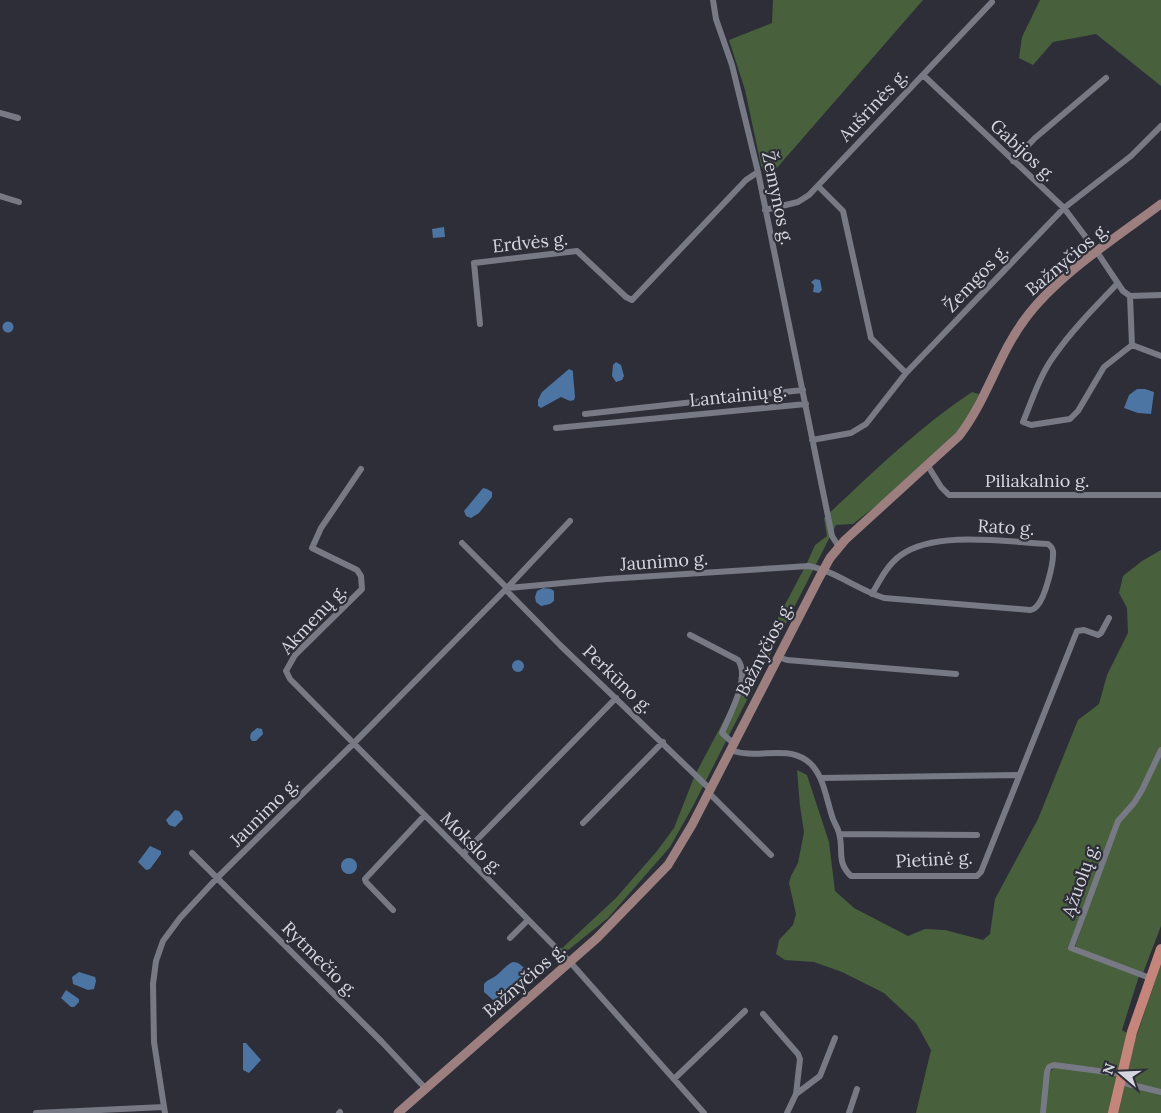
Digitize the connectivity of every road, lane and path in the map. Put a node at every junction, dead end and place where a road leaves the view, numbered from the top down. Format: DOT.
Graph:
graph roads {
  1 [pos="713,0"];
  2 [pos="992,2"];
  3 [pos="923,75"];
  4 [pos="1106,78"];
  5 [pos="0,113"];
  6 [pos="18,118"];
  7 [pos="1161,126"];
  8 [pos="1013,161"];
  9 [pos="758,172"];
  10 [pos="818,186"];
  11 [pos="0,196"];
  12 [pos="19,202"];
  13 [pos="1161,204"];
  14 [pos="1064,208"];
  15 [pos="765,210"];
  16 [pos="1097,252"];
  17 [pos="1117,284"];
  18 [pos="1130,296"];
  19 [pos="1161,296"];
  20 [pos="480,324"];
  21 [pos="1132,345"];
  22 [pos="1161,356"];
  23 [pos="906,373"];
  24 [pos="803,390"];
  25 [pos="806,404"];
  26 [pos="585,414"];
  27 [pos="556,428"];
  28 [pos="812,440"];
  29 [pos="928,466"];
  30 [pos="361,469"];
  31 [pos="1161,495"];
  32 [pos="570,521"];
  33 [pos="462,543"];
  34 [pos="839,547"];
  35 [pos="823,570"];
  36 [pos="506,589"];
  37 [pos="872,594"];
  38 [pos="1109,618"];
  39 [pos="690,635"];
  40 [pos="778,657"];
  41 [pos="956,674"];
  42 [pos="616,698"];
  43 [pos="663,742"];
  44 [pos="353,744"];
  45 [pos="733,747"];
  46 [pos="1161,750"];
  47 [pos="1019,775"];
  48 [pos="821,778"];
  49 [pos="710,791"];
  50 [pos="424,816"];
  51 [pos="583,823"];
  52 [pos="840,834"];
  53 [pos="977,835"];
  54 [pos="192,853"];
  55 [pos="463,854"];
  56 [pos="771,855"];
  57 [pos="217,878"];
  58 [pos="393,910"];
  59 [pos="528,920"];
  60 [pos="510,938"];
  61 [pos="1161,949"];
  62 [pos="570,962"];
  63 [pos="1150,978"];
  64 [pos="745,1010"];
  65 [pos="763,1014"];
  66 [pos="835,1038"];
  67 [pos="1121,1078"];
  68 [pos="674,1079"];
  69 [pos="426,1089"];
  70 [pos="858,1089"];
  71 [pos="1161,1092"];
  72 [pos="796,1094"];
  73 [pos="164,1110"];
  74 [pos="36,1113"];
  75 [pos="398,1113"];
  76 [pos="704,1113"];
  77 [pos="787,1113"];
  78 [pos="849,1113"];
  79 [pos="1043,1113"];
  80 [pos="1113,1113"];
  1 -- 9 [label="street, Žemynos g."];
  2 -- 3 [label="street, Aušrinės g."];
  3 -- 8 [label="street, Gabijos g."];
  3 -- 10 [label="street, Aušrinės g."];
  4 -- 8 [label="street"];
  5 -- 6 [label="street"];
  7 -- 14 [label="street, Žemgos g."];
  8 -- 14 [label="street, Gabijos g."];
  9 -- 15 [label="street, Žemynos g."];
  9 -- 20 [label="street, Erdvės g."];
  10 -- 15 [label="street, Aušrinės g."];
  10 -- 23 [label="street"];
  11 -- 12 [label="street"];
  13 -- 16 [label="main road, Bažnyčios g."];
  14 -- 16 [label="street, Gabijos g."];
  14 -- 23 [label="street, Žemgos g."];
  15 -- 24 [label="street, Žemynos g."];
  16 -- 17 [label="street, Gabijos g."];
  16 -- 29 [label="main road, Bažnyčios g."];
  17 -- 18 [label="street, Gabijos g."];
  17 -- 21 [label="street"];
  18 -- 19 [label="street"];
  18 -- 21 [label="street"];
  21 -- 22 [label="street"];
  23 -- 28 [label="street, Žemgos g."];
  24 -- 25 [label="street, Žemynos g."];
  24 -- 26 [label="street"];
  25 -- 27 [label="street, Lantainių g."];
  25 -- 28 [label="street, Lantainių g."];
  28 -- 34 [label="street, Lantainių g."];
  29 -- 31 [label="street, Piliakalnio g."];
  29 -- 34 [label="main road, Bažnyčios g."];
  30 -- 44 [label="street, Akmenų g."];
  32 -- 36 [label="street, Jaunimo g."];
  33 -- 36 [label="street, Perkūno g."];
  34 -- 35 [label="main road, Bažnyčios g."];
  35 -- 36 [label="street, Jaunimo g."];
  35 -- 37 [label="street, Rato g."];
  35 -- 40 [label="main road, Bažnyčios g."];
  36 -- 42 [label="street, Perkūno g."];
  36 -- 44 [label="street, Jaunimo g."];
  37 -- 37 [label="street, Rato g."];
  38 -- 47 [label="street, Pietinė g."];
  39 -- 45 [label="street"];
  40 -- 41 [label="street"];
  40 -- 45 [label="main road, Bažnyčios g."];
  42 -- 43 [label="street, Perkūno g."];
  42 -- 55 [label="street"];
  43 -- 49 [label="street, Perkūno g."];
  43 -- 51 [label="street"];
  44 -- 50 [label="street, Mokslo g."];
  44 -- 57 [label="street, Jaunimo g."];
  45 -- 48 [label="street, Pietinė g."];
  45 -- 49 [label="main road, Bažnyčios g."];
  46 -- 63 [label="street, Ąžuolų g."];
  47 -- 48 [label="street"];
  47 -- 52 [label="street, Pietinė g."];
  48 -- 52 [label="street, Pietinė g."];
  49 -- 56 [label="street, Perkūno g."];
  49 -- 62 [label="main road, Bažnyčios g."];
  50 -- 55 [label="street, Mokslo g."];
  50 -- 58 [label="street"];
  52 -- 53 [label="street"];
  54 -- 57 [label="street, Rytmečio g."];
  55 -- 59 [label="street, Mokslo g."];
  57 -- 69 [label="street, Rytmečio g."];
  57 -- 73 [label="street, Jaunimo g."];
  59 -- 60 [label="street"];
  59 -- 62 [label="street, Mokslo g."];
  61 -- 63 [label="main road"];
  62 -- 68 [label="street, Mokslo g."];
  62 -- 69 [label="main road, Bažnyčios g."];
  63 -- 67 [label="main road"];
  64 -- 68 [label="street"];
  65 -- 72 [label="street"];
  66 -- 72 [label="street"];
  67 -- 71 [label="street"];
  67 -- 79 [label="street"];
  67 -- 80 [label="main road"];
  68 -- 76 [label="street, Mokslo g."];
  69 -- 75 [label="main road, Bažnyčios g."];
  70 -- 78 [label="street"];
  72 -- 77 [label="street"];
  73 -- 74 [label="street"];
}
